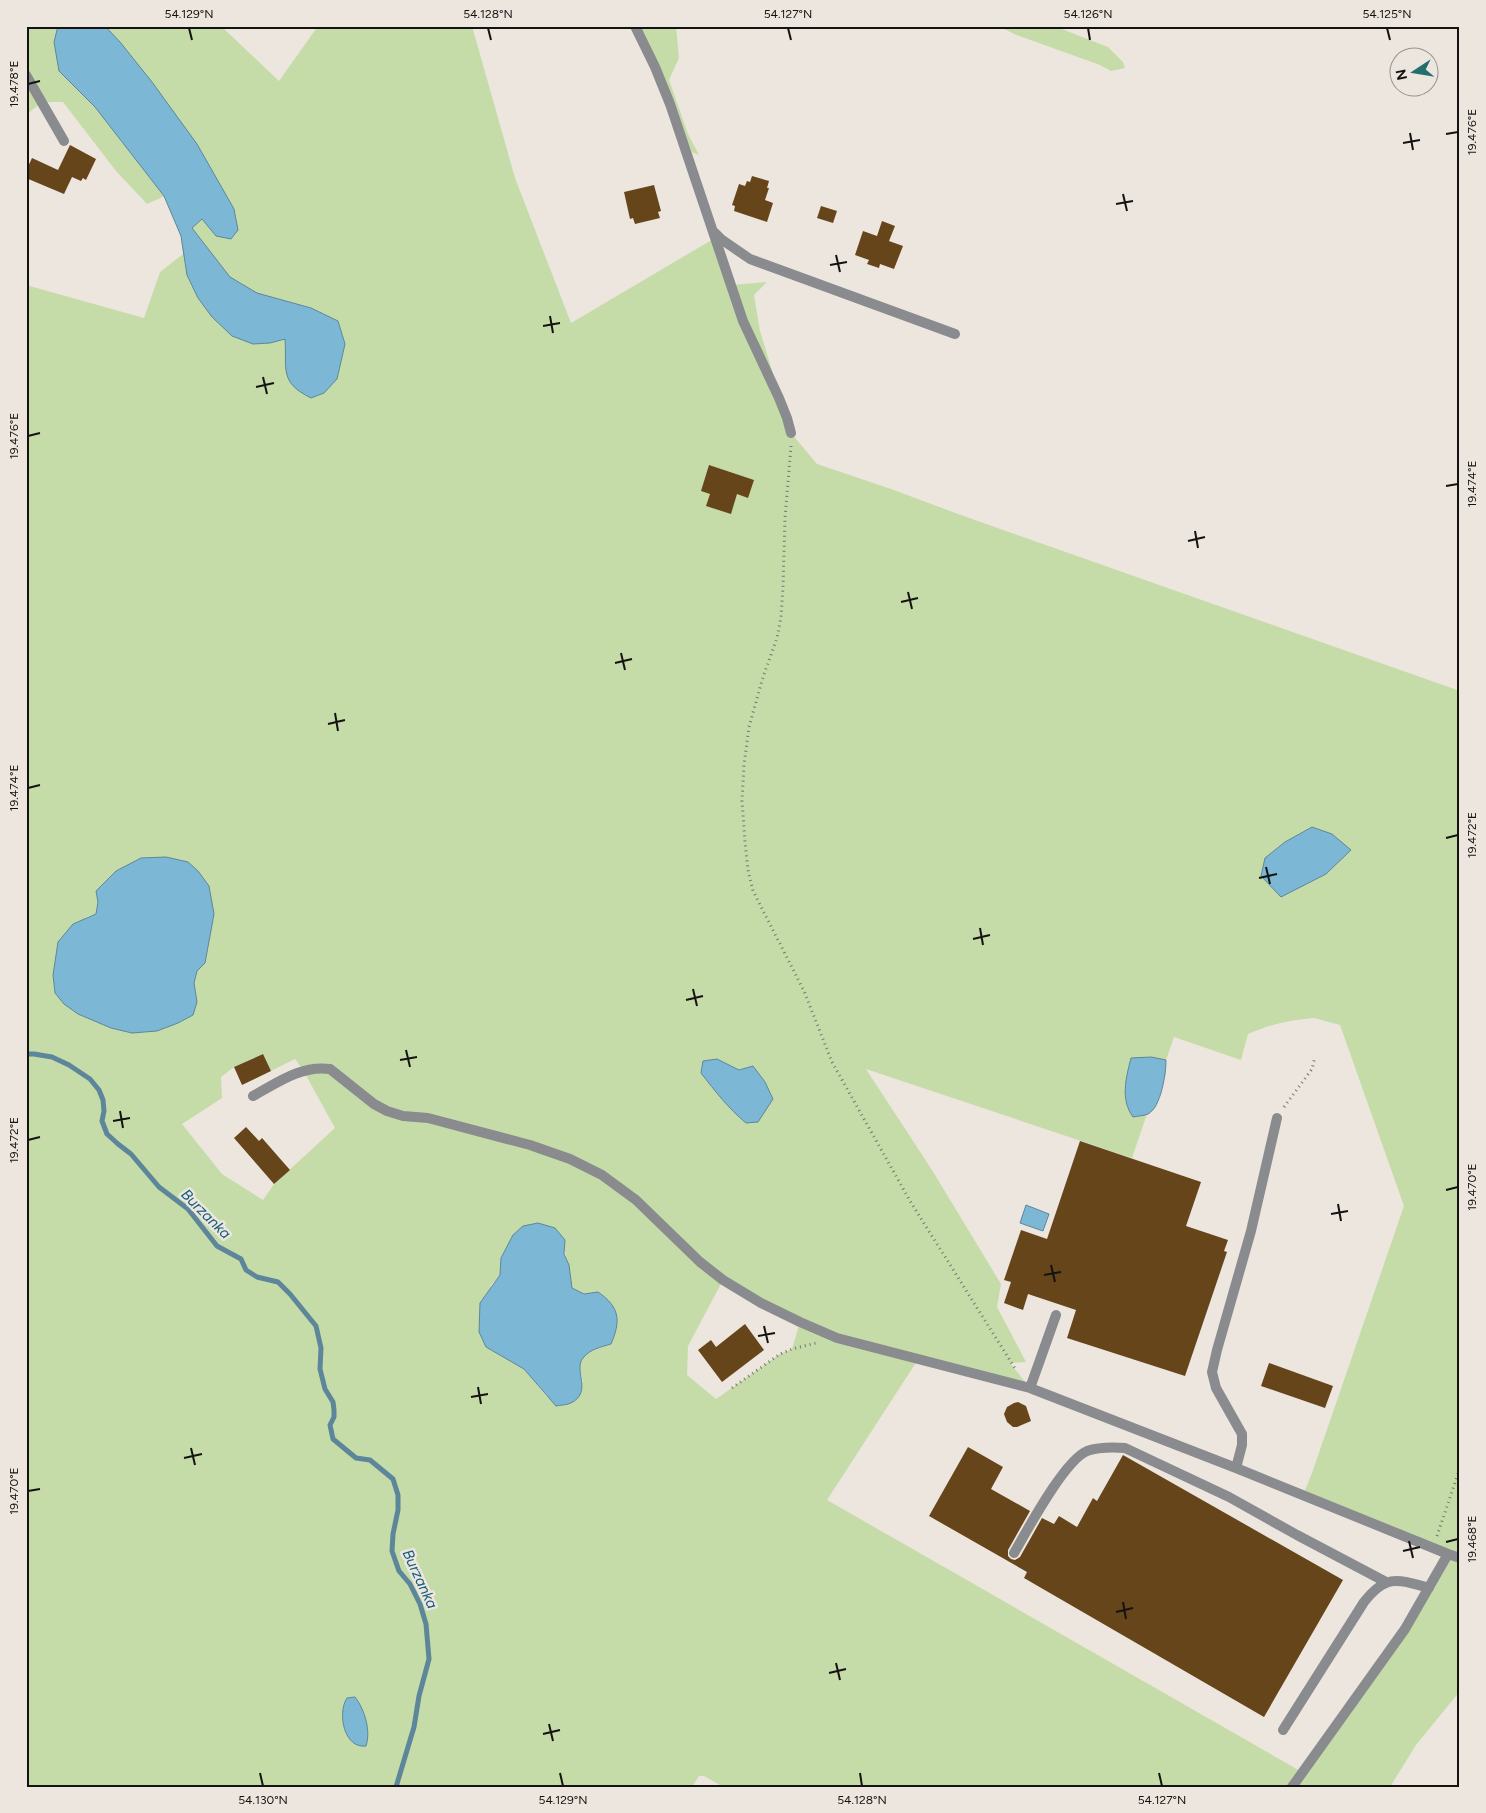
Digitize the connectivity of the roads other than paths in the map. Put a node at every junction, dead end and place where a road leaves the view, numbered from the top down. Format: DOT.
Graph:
graph roads {
  1 [pos="635,26"];
  2 [pos="26,75"];
  3 [pos="64,141"];
  4 [pos="711,226"];
  5 [pos="955,334"];
  6 [pos="791,433"];
  7 [pos="253,1096"];
  8 [pos="1276,1118"];
  9 [pos="1056,1315"];
  10 [pos="1030,1388"];
  11 [pos="1236,1468"];
  12 [pos="1014,1553"];
  13 [pos="1448,1554"];
  14 [pos="1460,1558"];
  15 [pos="1386,1582"];
  16 [pos="1429,1588"];
  17 [pos="1282,1730"];
  18 [pos="1292,1787"];
  1 -- 4 [label="lane"];
  2 -- 3 [label="lane"];
  4 -- 5 [label="lane"];
  4 -- 6 [label="lane"];
  7 -- 10 [label="lane"];
  8 -- 11 [label="lane"];
  9 -- 10 [label="lane"];
  10 -- 11 [label="lane"];
  11 -- 13 [label="lane"];
  12 -- 15 [label="lane"];
  13 -- 14 [label="lane"];
  13 -- 16 [label="lane"];
  15 -- 16 [label="lane"];
  15 -- 17 [label="lane"];
  16 -- 18 [label="lane"];
}
